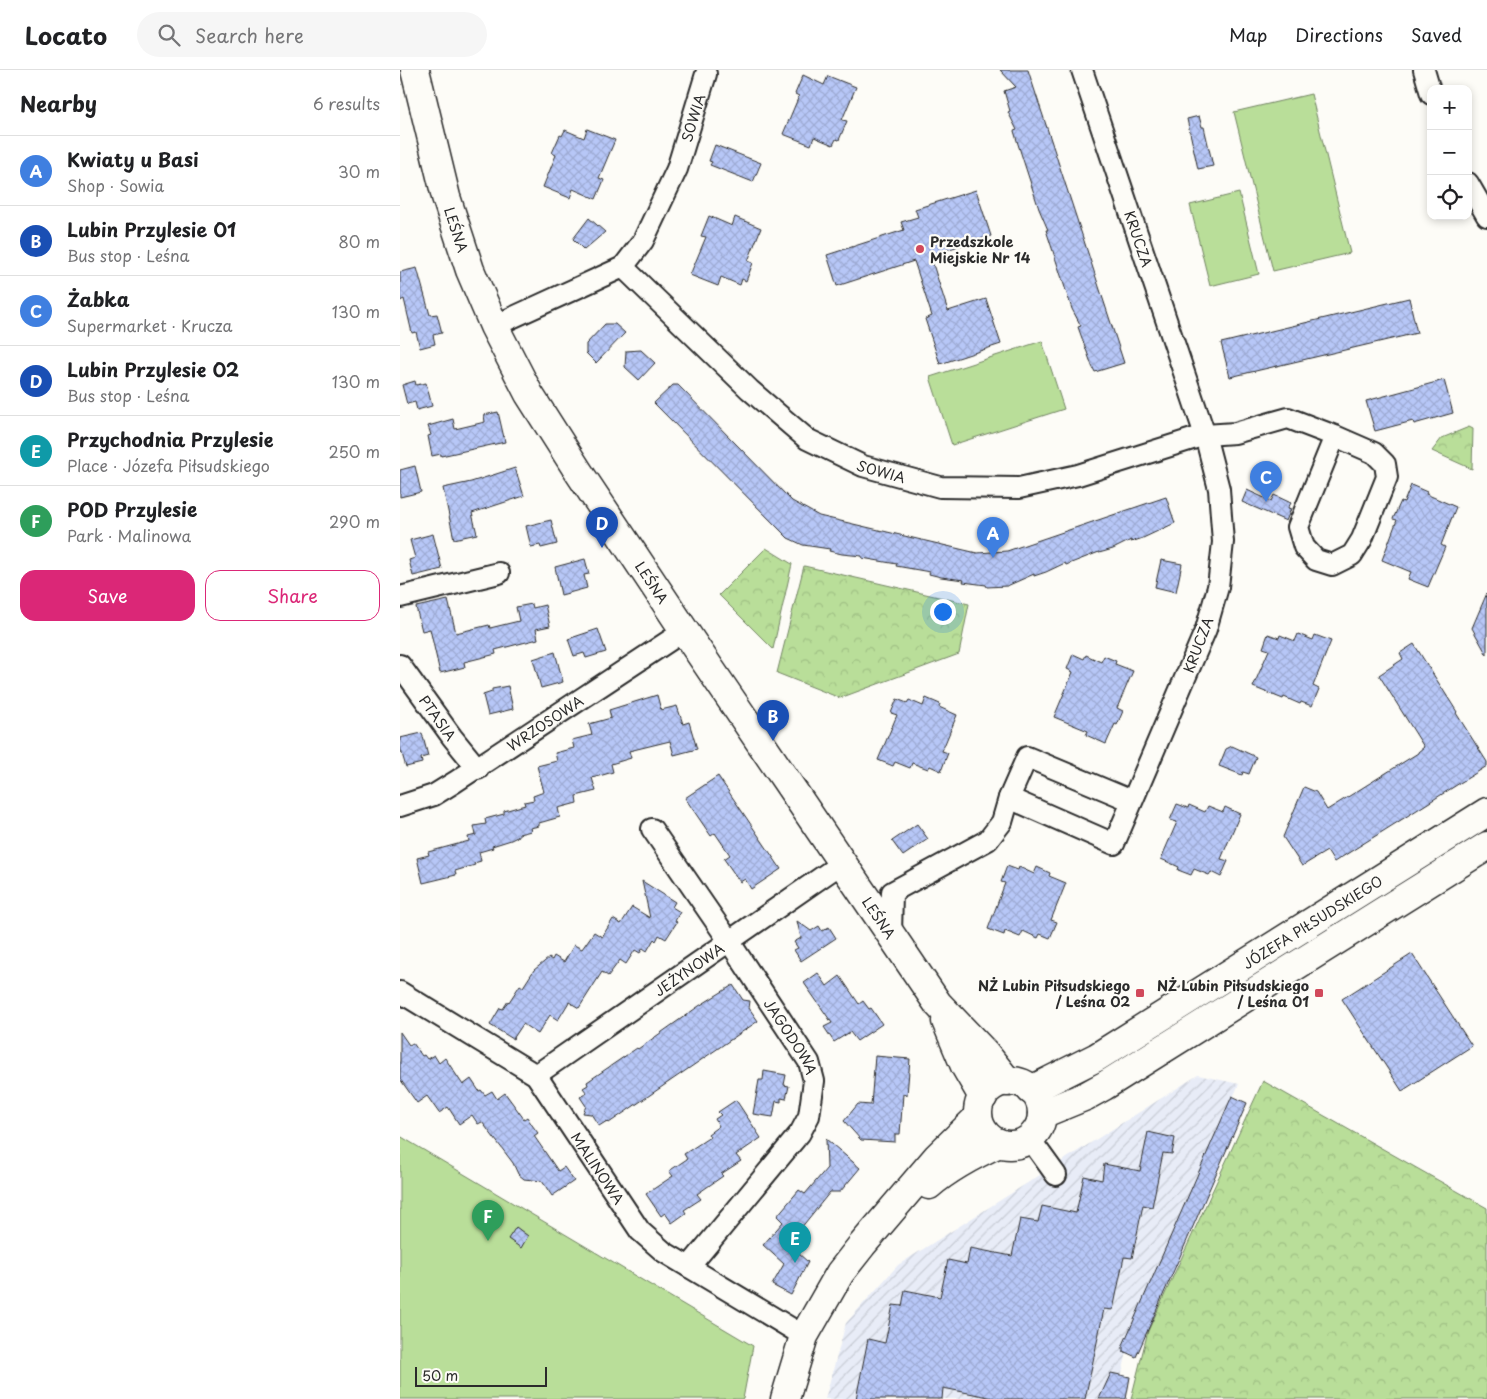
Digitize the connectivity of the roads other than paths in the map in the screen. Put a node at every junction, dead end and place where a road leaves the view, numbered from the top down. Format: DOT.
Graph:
graph roads {
  1 [pos="415,70"];
  2 [pos="1082,70"];
  3 [pos="1424,70"];
  4 [pos="706,74"];
  5 [pos="1428,85"];
  6 [pos="1472,190"];
  7 [pos="1487,216"];
  8 [pos="623,267"];
  9 [pos="494,326"];
  10 [pos="1205,435"];
  11 [pos="1335,436"];
  12 [pos="499,573"];
  13 [pos="400,597"];
  14 [pos="684,631"];
  15 [pos="400,665"];
  16 [pos="478,769"];
  17 [pos="1009,798"];
  18 [pos="1132,802"];
  19 [pos="400,806"];
  20 [pos="1487,812"];
  21 [pos="652,829"];
  22 [pos="1487,846"];
  23 [pos="842,863"];
  24 [pos="891,935"];
  25 [pos="729,941"];
  26 [pos="400,992"];
  27 [pos="938,1004"];
  28 [pos="536,1075"];
  29 [pos="1027,1095"];
  30 [pos="980,1107"];
  31 [pos="1030,1139"];
  32 [pos="999,1143"];
  33 [pos="1056,1175"];
  34 [pos="880,1226"];
  35 [pos="689,1267"];
  36 [pos="804,1336"];
  37 [pos="785,1399"];
  1 -- 9 [label="street, LEŚNA"];
  2 -- 10 [label="street, KRUCZA"];
  3 -- 5 [label="street"];
  4 -- 8 [label="street, SOWIA"];
  6 -- 7 [label="street"];
  8 -- 9 [label="street, SOWIA"];
  8 -- 10 [label="street, SOWIA"];
  9 -- 14 [label="street, LEŚNA"];
  10 -- 11 [label="street"];
  10 -- 18 [label="street, KRUCZA"];
  11 -- 11 [label="street"];
  12 -- 13 [label="street"];
  14 -- 16 [label="street, WRZOSOWA"];
  14 -- 23 [label="street, LEŚNA"];
  15 -- 16 [label="street, PTASIA"];
  16 -- 19 [label="street, WRZOSOWA"];
  17 -- 18 [label="street"];
  17 -- 18 [label="street, KRUCZA"];
  17 -- 24 [label="street"];
  20 -- 29 [label="street, JÓZEFA PIŁSUDSKIEGO"];
  21 -- 25 [label="street, JAGODOWA"];
  22 -- 29 [label="street, JÓZEFA PIŁSUDSKIEGO"];
  23 -- 24 [label="street, LEŚNA"];
  23 -- 25 [label="street, JEŻYNOWA"];
  24 -- 27 [label="street, LEŚNA"];
  25 -- 28 [label="street, JEŻYNOWA"];
  25 -- 35 [label="street, JAGODOWA"];
  26 -- 28 [label="street, MALINOWA"];
  27 -- 29 [label="street, LEŚNA"];
  27 -- 30 [label="street, LEŚNA"];
  28 -- 35 [label="street, MALINOWA"];
  29 -- 30 [label="street"];
  29 -- 31 [label="street"];
  30 -- 32 [label="street"];
  30 -- 34 [label="street"];
  31 -- 32 [label="street"];
  31 -- 33 [label="street"];
  32 -- 34 [label="street"];
  34 -- 36 [label="street"];
  35 -- 36 [label="street, MALINOWA"];
  36 -- 37 [label="street"];
}
